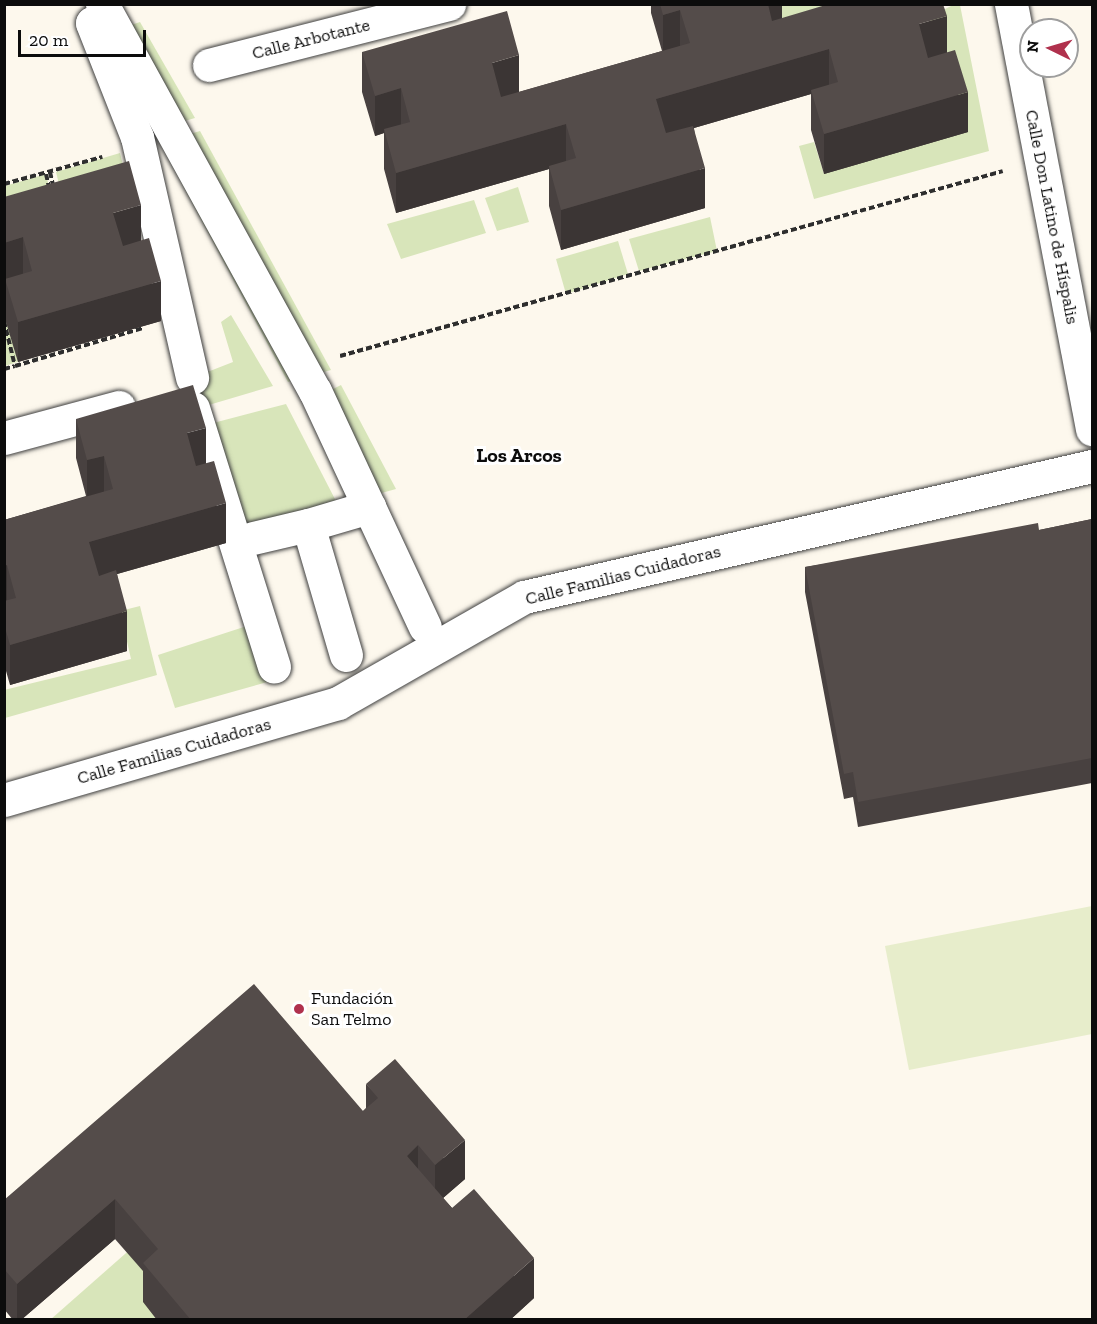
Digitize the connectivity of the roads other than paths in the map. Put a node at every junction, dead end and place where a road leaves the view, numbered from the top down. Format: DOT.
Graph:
graph roads {
  1 [pos="449,4"];
  2 [pos="1011,4"];
  3 [pos="106,11"];
  4 [pos="209,65"];
  5 [pos="174,390"];
  6 [pos="1092,429"];
  7 [pos="4,438"];
  8 [pos="1092,466"];
  9 [pos="369,507"];
  10 [pos="308,525"];
  11 [pos="253,538"];
  12 [pos="425,627"];
  13 [pos="346,655"];
  14 [pos="274,667"];
  15 [pos="4,800"];
  1 -- 4 [label="street, Calle Arbotante"];
  2 -- 6 [label="street, Calle Don Latino de Híspalis"];
  3 -- 5 [label="street"];
  3 -- 9 [label="street"];
  5 -- 7 [label="street"];
  5 -- 14 [label="street"];
  8 -- 15 [label="street, Calle Familias Cuidadoras"];
  9 -- 10 [label="street"];
  9 -- 12 [label="street"];
  10 -- 11 [label="street"];
  10 -- 13 [label="street"];
}
